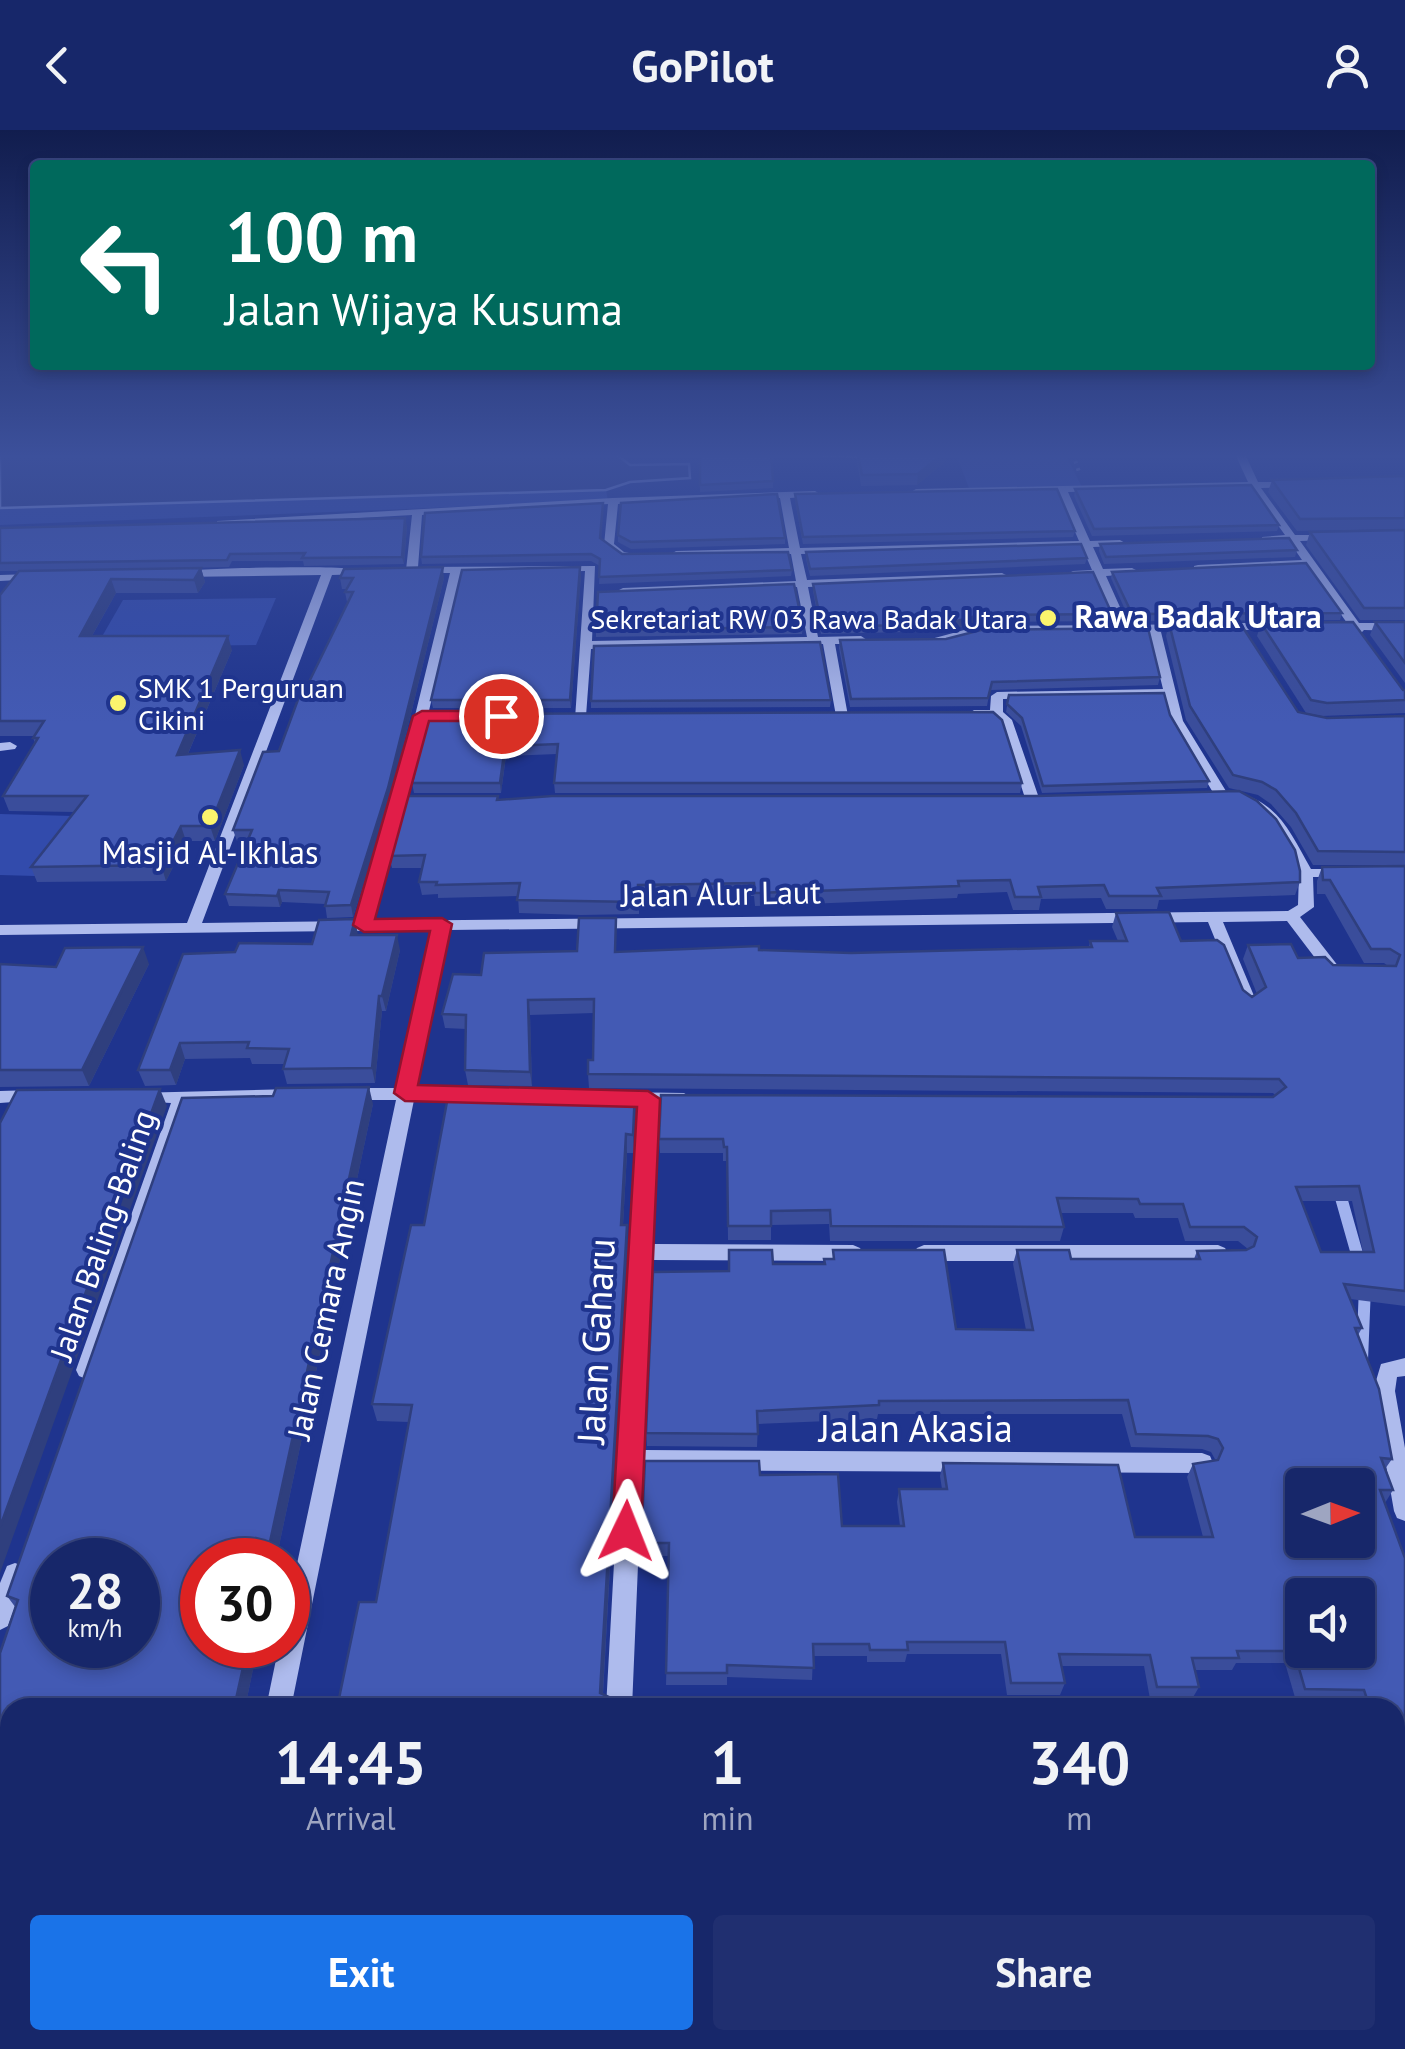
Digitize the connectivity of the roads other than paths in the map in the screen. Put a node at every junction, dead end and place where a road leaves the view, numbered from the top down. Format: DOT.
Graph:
graph roads {
  1 [pos="414,544"];
  2 [pos="609,544"];
  3 [pos="795,544"];
  4 [pos="1087,544"];
  5 [pos="1112,544"];
  6 [pos="1294,544"];
  7 [pos="796,550"];
  8 [pos="636,555"];
  9 [pos="654,555"];
  10 [pos="1307,562"];
  11 [pos="1192,568"];
  12 [pos="456,569"];
  13 [pos="378,570"];
  14 [pos="395,570"];
  15 [pos="412,570"];
  16 [pos="1154,570"];
  17 [pos="328,571"];
  18 [pos="1097,573"];
  19 [pos="1066,574"];
  20 [pos="164,575"];
  21 [pos="1009,576"];
  22 [pos="55,577"];
  23 [pos="0,578"];
  24 [pos="800,582"];
  25 [pos="591,592"];
  26 [pos="1298,626"];
  27 [pos="1316,626"];
  28 [pos="1356,626"];
  29 [pos="1242,627"];
  30 [pos="1123,628"];
  31 [pos="1154,628"];
  32 [pos="1405,628"];
  33 [pos="926,639"];
  34 [pos="813,640"];
  35 [pos="828,640"];
  36 [pos="867,640"];
  37 [pos="1366,641"];
  38 [pos="1251,642"];
  39 [pos="586,645"];
  40 [pos="1172,694"];
  41 [pos="955,714"];
  42 [pos="996,714"];
  43 [pos="422,716"];
  44 [pos="441,716"];
  45 [pos="560,716"];
  46 [pos="580,716"];
  47 [pos="600,716"];
  48 [pos="861,716"];
  49 [pos="1204,796"];
  50 [pos="1222,796"];
  51 [pos="401,800"];
  52 [pos="421,801"];
  53 [pos="1013,801"];
  54 [pos="1032,801"];
  55 [pos="1052,801"];
  56 [pos="1365,872"];
  57 [pos="1306,873"];
  58 [pos="1213,916"];
  59 [pos="1291,916"];
  60 [pos="442,924"];
  61 [pos="364,925"];
  62 [pos="193,927"];
  63 [pos="0,930"];
  64 [pos="1357,973"];
  65 [pos="1249,1003"];
  66 [pos="405,1093"];
  67 [pos="53,1096"];
  68 [pos="127,1097"];
  69 [pos="182,1097"];
  70 [pos="648,1099"];
  71 [pos="708,1099"];
  72 [pos="8,1103"];
  73 [pos="639,1252"];
  74 [pos="1238,1253"];
  75 [pos="1400,1367"];
  76 [pos="78,1395"];
  77 [pos="630,1460"];
  78 [pos="1202,1463"];
  79 [pos="1405,1511"];
  80 [pos="26,1544"];
  81 [pos="0,1618"];
  82 [pos="280,1698"];
  83 [pos="619,1698"];
  1 -- 15 [label="street"];
  2 -- 8 [label="street"];
  3 -- 7 [label="street"];
  4 -- 5 [label="street"];
  4 -- 7 [label="street"];
  4 -- 18 [label="street"];
  6 -- 10 [label="street"];
  7 -- 9 [label="street"];
  7 -- 24 [label="street"];
  10 -- 11 [label="street"];
  10 -- 28 [label="street"];
  12 -- 15 [label="street"];
  12 -- 25 [label="street"];
  12 -- 43 [label="street"];
  13 -- 17 [label="street"];
  14 -- 15 [label="street"];
  16 -- 18 [label="street"];
  17 -- 20 [label="street"];
  17 -- 62 [label="street"];
  18 -- 19 [label="street"];
  18 -- 30 [label="street"];
  21 -- 24 [label="street"];
  22 -- 23 [label="street"];
  24 -- 25 [label="street"];
  24 -- 34 [label="street"];
  25 -- 39 [label="street"];
  26 -- 29 [label="street"];
  27 -- 28 [label="street"];
  28 -- 32 [label="street"];
  28 -- 37 [label="street"];
  29 -- 31 [label="street"];
  29 -- 38 [label="street"];
  30 -- 31 [label="street"];
  30 -- 33 [label="street"];
  31 -- 40 [label="street"];
  34 -- 35 [label="street"];
  34 -- 39 [label="street"];
  35 -- 36 [label="street"];
  35 -- 48 [label="street"];
  39 -- 46 [label="street"];
  40 -- 42 [label="street"];
  40 -- 50 [label="street"];
  41 -- 42 [label="street"];
  42 -- 54 [label="street"];
  43 -- 44 [label="street"];
  43 -- 51 [label="street"];
  45 -- 46 [label="street"];
  46 -- 47 [label="street"];
  49 -- 50 [label="street"];
  50 -- 57 [label="street"];
  51 -- 52 [label="street"];
  51 -- 61 [label="street"];
  53 -- 54 [label="street"];
  54 -- 55 [label="street"];
  56 -- 57 [label="street"];
  57 -- 59 [label="street"];
  58 -- 59 [label="street, Jalan Alur Laut"];
  58 -- 60 [label="street, Jalan Alur Laut"];
  58 -- 65 [label="street"];
  59 -- 64 [label="street"];
  60 -- 61 [label="street, Jalan Alur Laut"];
  60 -- 66 [label="street, Jalan Cemara Angin"];
  61 -- 62 [label="street, Jalan Alur Laut"];
  62 -- 63 [label="street, Jalan Alur Laut"];
  66 -- 69 [label="street"];
  66 -- 70 [label="street"];
  66 -- 82 [label="street, Jalan Cemara Angin"];
  67 -- 72 [label="street"];
  68 -- 69 [label="street"];
  69 -- 76 [label="street, Jalan Baling-Baling"];
  70 -- 71 [label="street"];
  70 -- 73 [label="street, Jalan Gaharu"];
  73 -- 74 [label="street"];
  73 -- 77 [label="street, Jalan Gaharu"];
  75 -- 79 [label="street"];
  77 -- 78 [label="street, Jalan Akasia"];
  77 -- 83 [label="street, Jalan Gaharu"];
  80 -- 81 [label="street"];
}
